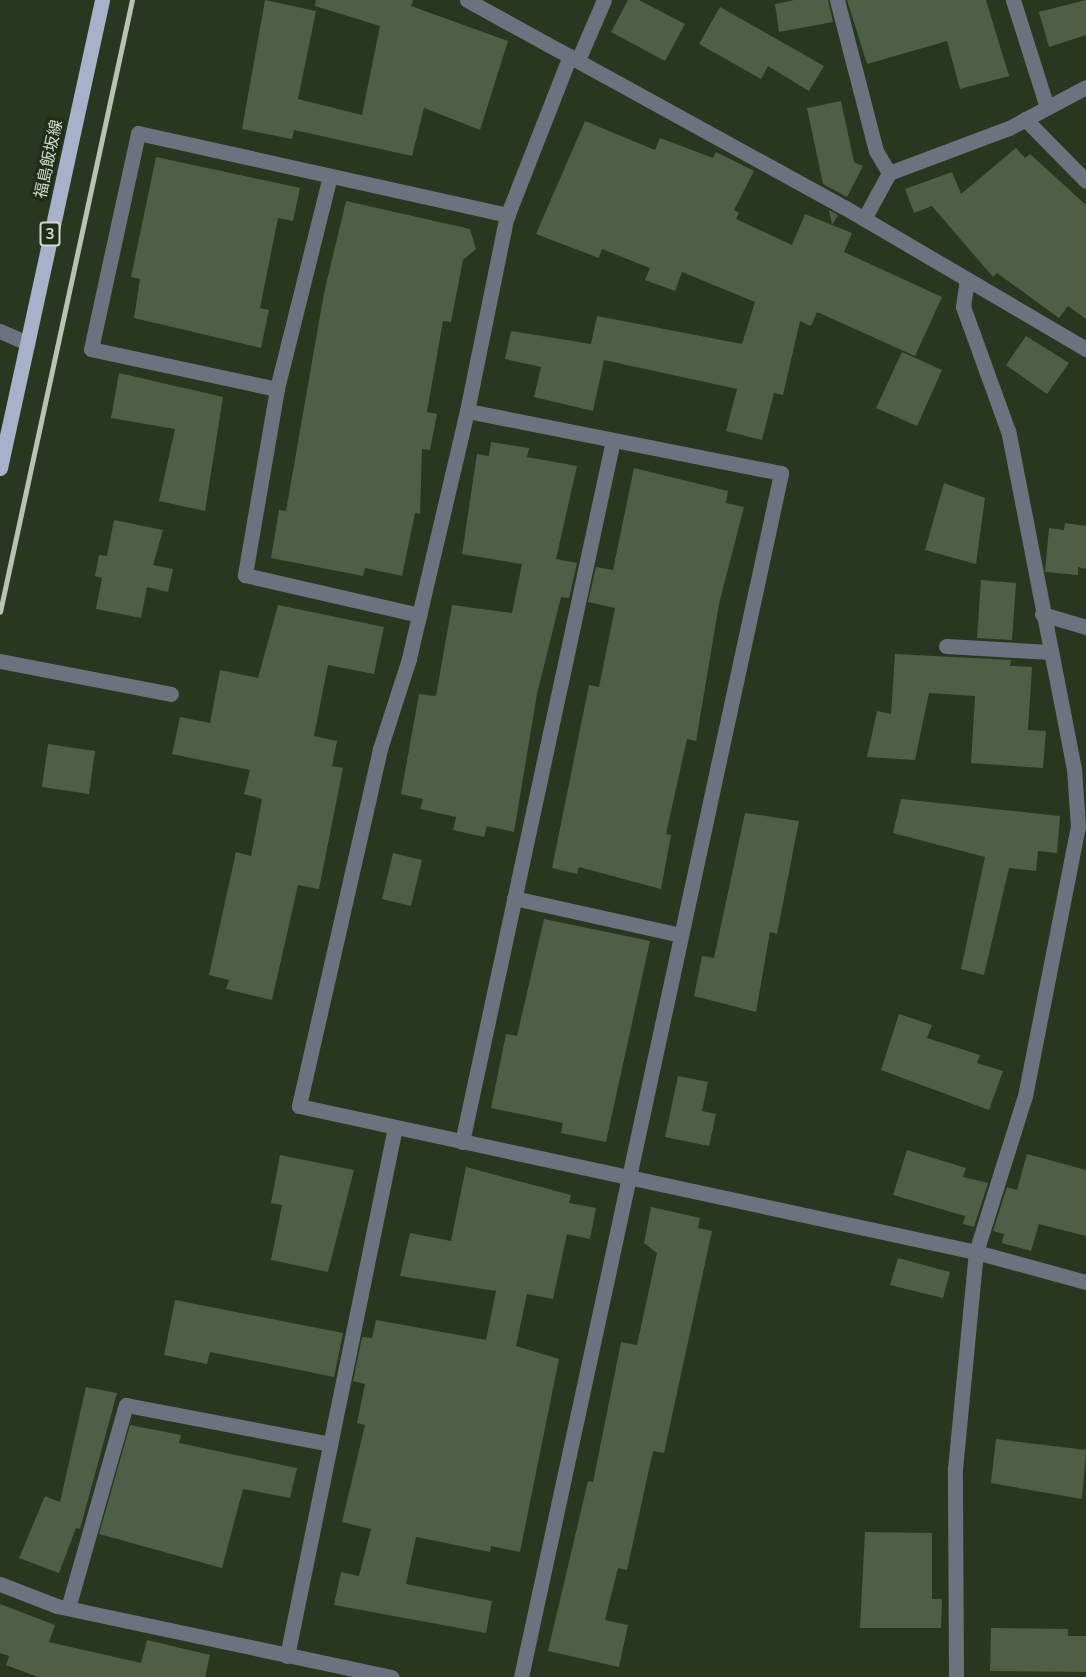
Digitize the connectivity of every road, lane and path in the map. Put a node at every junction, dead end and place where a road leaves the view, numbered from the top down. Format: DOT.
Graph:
graph roads {
  1 [pos="102,0"];
  2 [pos="467,0"];
  3 [pos="604,0"];
  4 [pos="837,0"];
  5 [pos="1013,0"];
  6 [pos="574,58"];
  7 [pos="1086,87"];
  8 [pos="1047,107"];
  9 [pos="1025,119"];
  10 [pos="889,173"];
  11 [pos="330,176"];
  12 [pos="1086,181"];
  13 [pos="508,214"];
  14 [pos="864,219"];
  15 [pos="967,279"];
  16 [pos="0,331"];
  17 [pos="27,343"];
  18 [pos="1086,349"];
  19 [pos="277,389"];
  20 [pos="467,411"];
  21 [pos="613,440"];
  22 [pos="0,468"];
  23 [pos="1042,614"];
  24 [pos="419,615"];
  25 [pos="1086,627"];
  26 [pos="946,646"];
  27 [pos="1049,652"];
  28 [pos="0,661"];
  29 [pos="171,694"];
  30 [pos="514,898"];
  31 [pos="681,935"];
  32 [pos="394,1127"];
  33 [pos="462,1142"];
  34 [pos="629,1178"];
  35 [pos="976,1252"];
  36 [pos="1086,1282"];
  37 [pos="330,1444"];
  38 [pos="0,1584"];
  39 [pos="68,1608"];
  40 [pos="287,1656"];
  41 [pos="392,1677"];
  42 [pos="521,1677"];
  43 [pos="956,1677"];
  1 -- 17 [label="main road, 福島飯坂線 / 3"];
  2 -- 6 [label="street"];
  3 -- 6 [label="street"];
  4 -- 10 [label="street"];
  5 -- 8 [label="street"];
  6 -- 13 [label="street"];
  6 -- 14 [label="street"];
  7 -- 8 [label="street"];
  8 -- 9 [label="street"];
  9 -- 10 [label="street"];
  9 -- 12 [label="street"];
  10 -- 14 [label="street"];
  11 -- 13 [label="street"];
  11 -- 19 [label="street"];
  11 -- 19 [label="street"];
  13 -- 20 [label="street"];
  14 -- 15 [label="street"];
  15 -- 18 [label="street"];
  15 -- 23 [label="street"];
  16 -- 17 [label="street"];
  17 -- 22 [label="main road, 福島飯坂線 / 3"];
  19 -- 24 [label="street"];
  20 -- 21 [label="street"];
  20 -- 24 [label="street"];
  21 -- 30 [label="street"];
  21 -- 31 [label="street"];
  23 -- 25 [label="street"];
  23 -- 27 [label="street"];
  24 -- 32 [label="street"];
  26 -- 27 [label="street"];
  27 -- 35 [label="street"];
  28 -- 29 [label="street"];
  30 -- 31 [label="street"];
  30 -- 33 [label="street"];
  31 -- 34 [label="street"];
  32 -- 33 [label="street"];
  32 -- 37 [label="street"];
  33 -- 34 [label="street"];
  34 -- 35 [label="street"];
  34 -- 42 [label="street"];
  35 -- 36 [label="street"];
  35 -- 43 [label="street"];
  37 -- 39 [label="street"];
  37 -- 40 [label="street"];
  38 -- 39 [label="street"];
  39 -- 40 [label="street"];
  40 -- 41 [label="street"];
}
